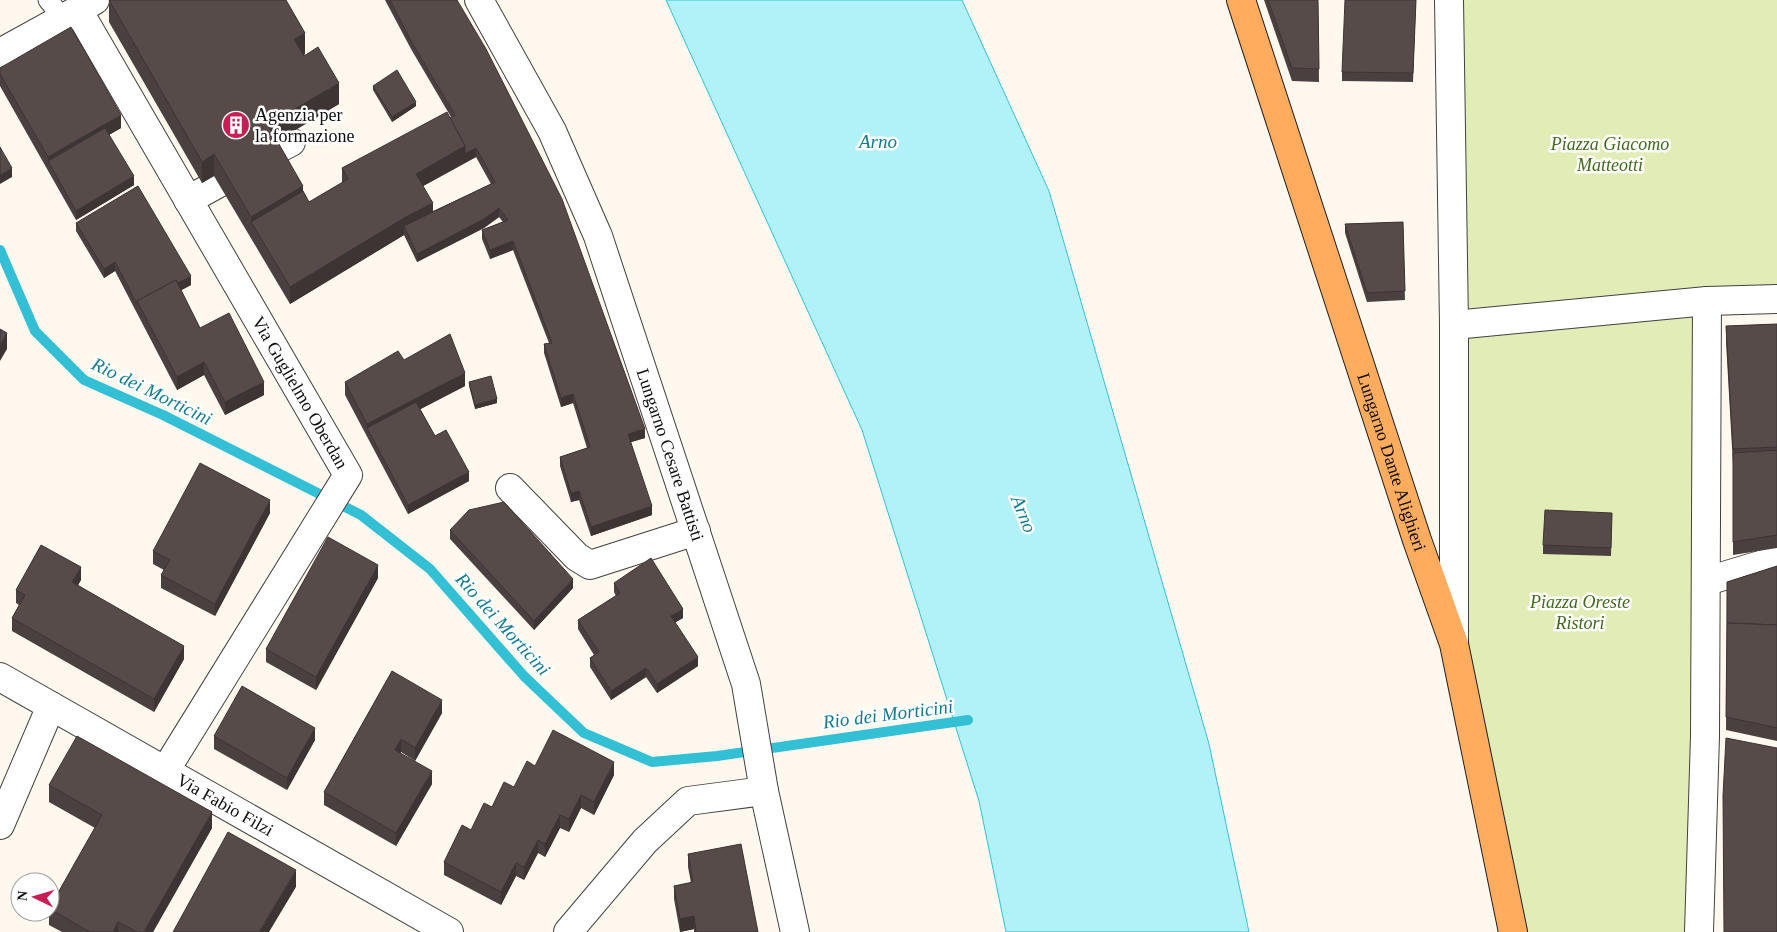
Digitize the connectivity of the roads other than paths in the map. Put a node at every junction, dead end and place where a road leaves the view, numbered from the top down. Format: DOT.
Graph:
graph roads {
  1 [pos="479,0"];
  2 [pos="1241,0"];
  3 [pos="1448,0"];
  4 [pos="71,7"];
  5 [pos="0,52"];
  6 [pos="219,183"];
  7 [pos="188,200"];
  8 [pos="1777,300"];
  9 [pos="1707,301"];
  10 [pos="1454,325"];
  11 [pos="510,488"];
  12 [pos="696,532"];
  13 [pos="1777,560"];
  14 [pos="1706,581"];
  15 [pos="1454,644"];
  16 [pos="0,677"];
  17 [pos="51,706"];
  18 [pos="1705,736"];
  19 [pos="1732,742"];
  20 [pos="165,771"];
  21 [pos="763,784"];
  22 [pos="0,825"];
  23 [pos="450,932"];
  24 [pos="568,932"];
  25 [pos="795,932"];
  26 [pos="1513,932"];
  27 [pos="1698,932"];
  1 -- 12 [label="street, Lungarno Cesare Battisti"];
  2 -- 15 [label="main road, Lungarno Dante Alighieri"];
  3 -- 10 [label="street"];
  4 -- 5 [label="street, Via Guglielmo Oberdan"];
  4 -- 7 [label="street, Via Guglielmo Oberdan"];
  6 -- 7 [label="street"];
  7 -- 20 [label="street, Via Guglielmo Oberdan"];
  8 -- 9 [label="street"];
  9 -- 10 [label="street"];
  9 -- 14 [label="street"];
  10 -- 15 [label="street"];
  11 -- 12 [label="street"];
  12 -- 21 [label="street, Lungarno Cesare Battisti"];
  13 -- 14 [label="street"];
  14 -- 18 [label="street"];
  15 -- 26 [label="main road, Lungarno Dante Alighieri"];
  16 -- 17 [label="street, Via Fabio Filzi"];
  17 -- 20 [label="street, Via Fabio Filzi"];
  17 -- 22 [label="street"];
  18 -- 19 [label="street"];
  18 -- 27 [label="street"];
  20 -- 23 [label="street, Via Fabio Filzi"];
  21 -- 24 [label="street"];
  21 -- 25 [label="street, Lungarno Cesare Battisti"];
}
